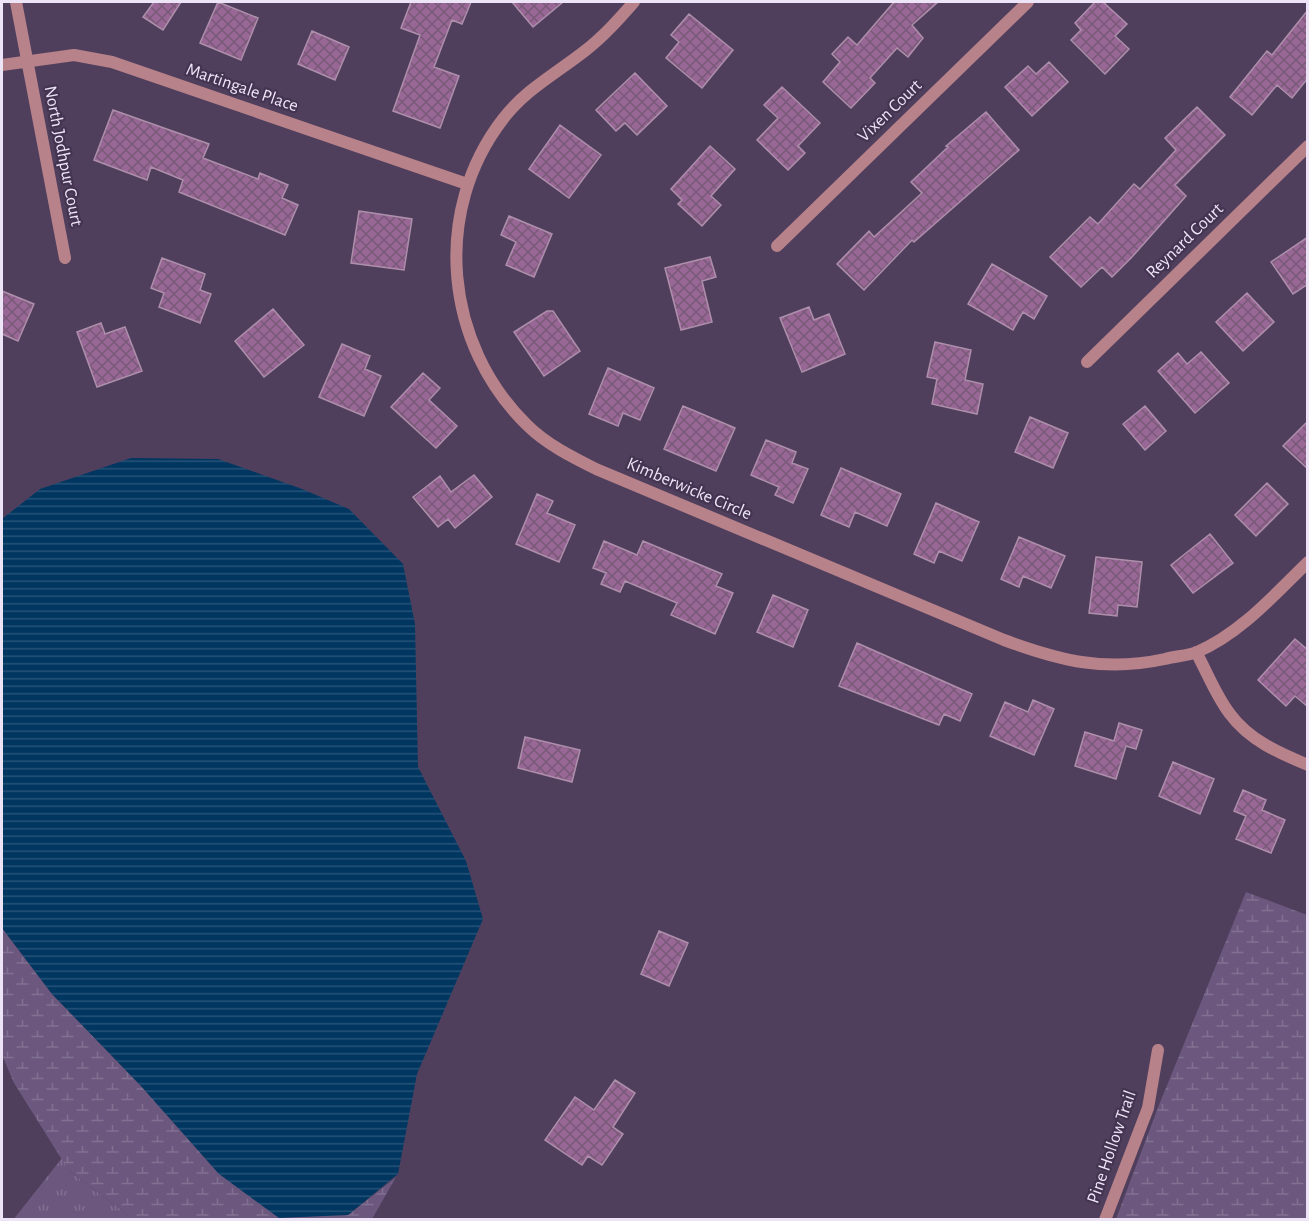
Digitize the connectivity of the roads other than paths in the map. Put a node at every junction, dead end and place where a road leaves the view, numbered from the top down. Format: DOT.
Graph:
graph roads {
  1 [pos="16,2"];
  2 [pos="634,2"];
  3 [pos="1028,2"];
  4 [pos="26,60"];
  5 [pos="2,65"];
  6 [pos="1308,146"];
  7 [pos="467,184"];
  8 [pos="777,246"];
  9 [pos="65,258"];
  10 [pos="1088,362"];
  11 [pos="1308,562"];
  12 [pos="1196,652"];
  13 [pos="1308,765"];
  14 [pos="1158,1050"];
  15 [pos="1105,1220"];
  1 -- 4 [label="street, North Jodhpur Court"];
  2 -- 7 [label="street, Kimberwicke Circle"];
  3 -- 8 [label="street, Vixen Court"];
  4 -- 5 [label="street, Martingale Place"];
  4 -- 7 [label="street, Martingale Place"];
  4 -- 9 [label="street, North Jodhpur Court"];
  6 -- 10 [label="street, Reynard Court"];
  7 -- 12 [label="street, Kimberwicke Circle"];
  11 -- 12 [label="street, Kimberwicke Circle"];
  12 -- 13 [label="street"];
  14 -- 15 [label="street, Pine Hollow Trail"];
}
